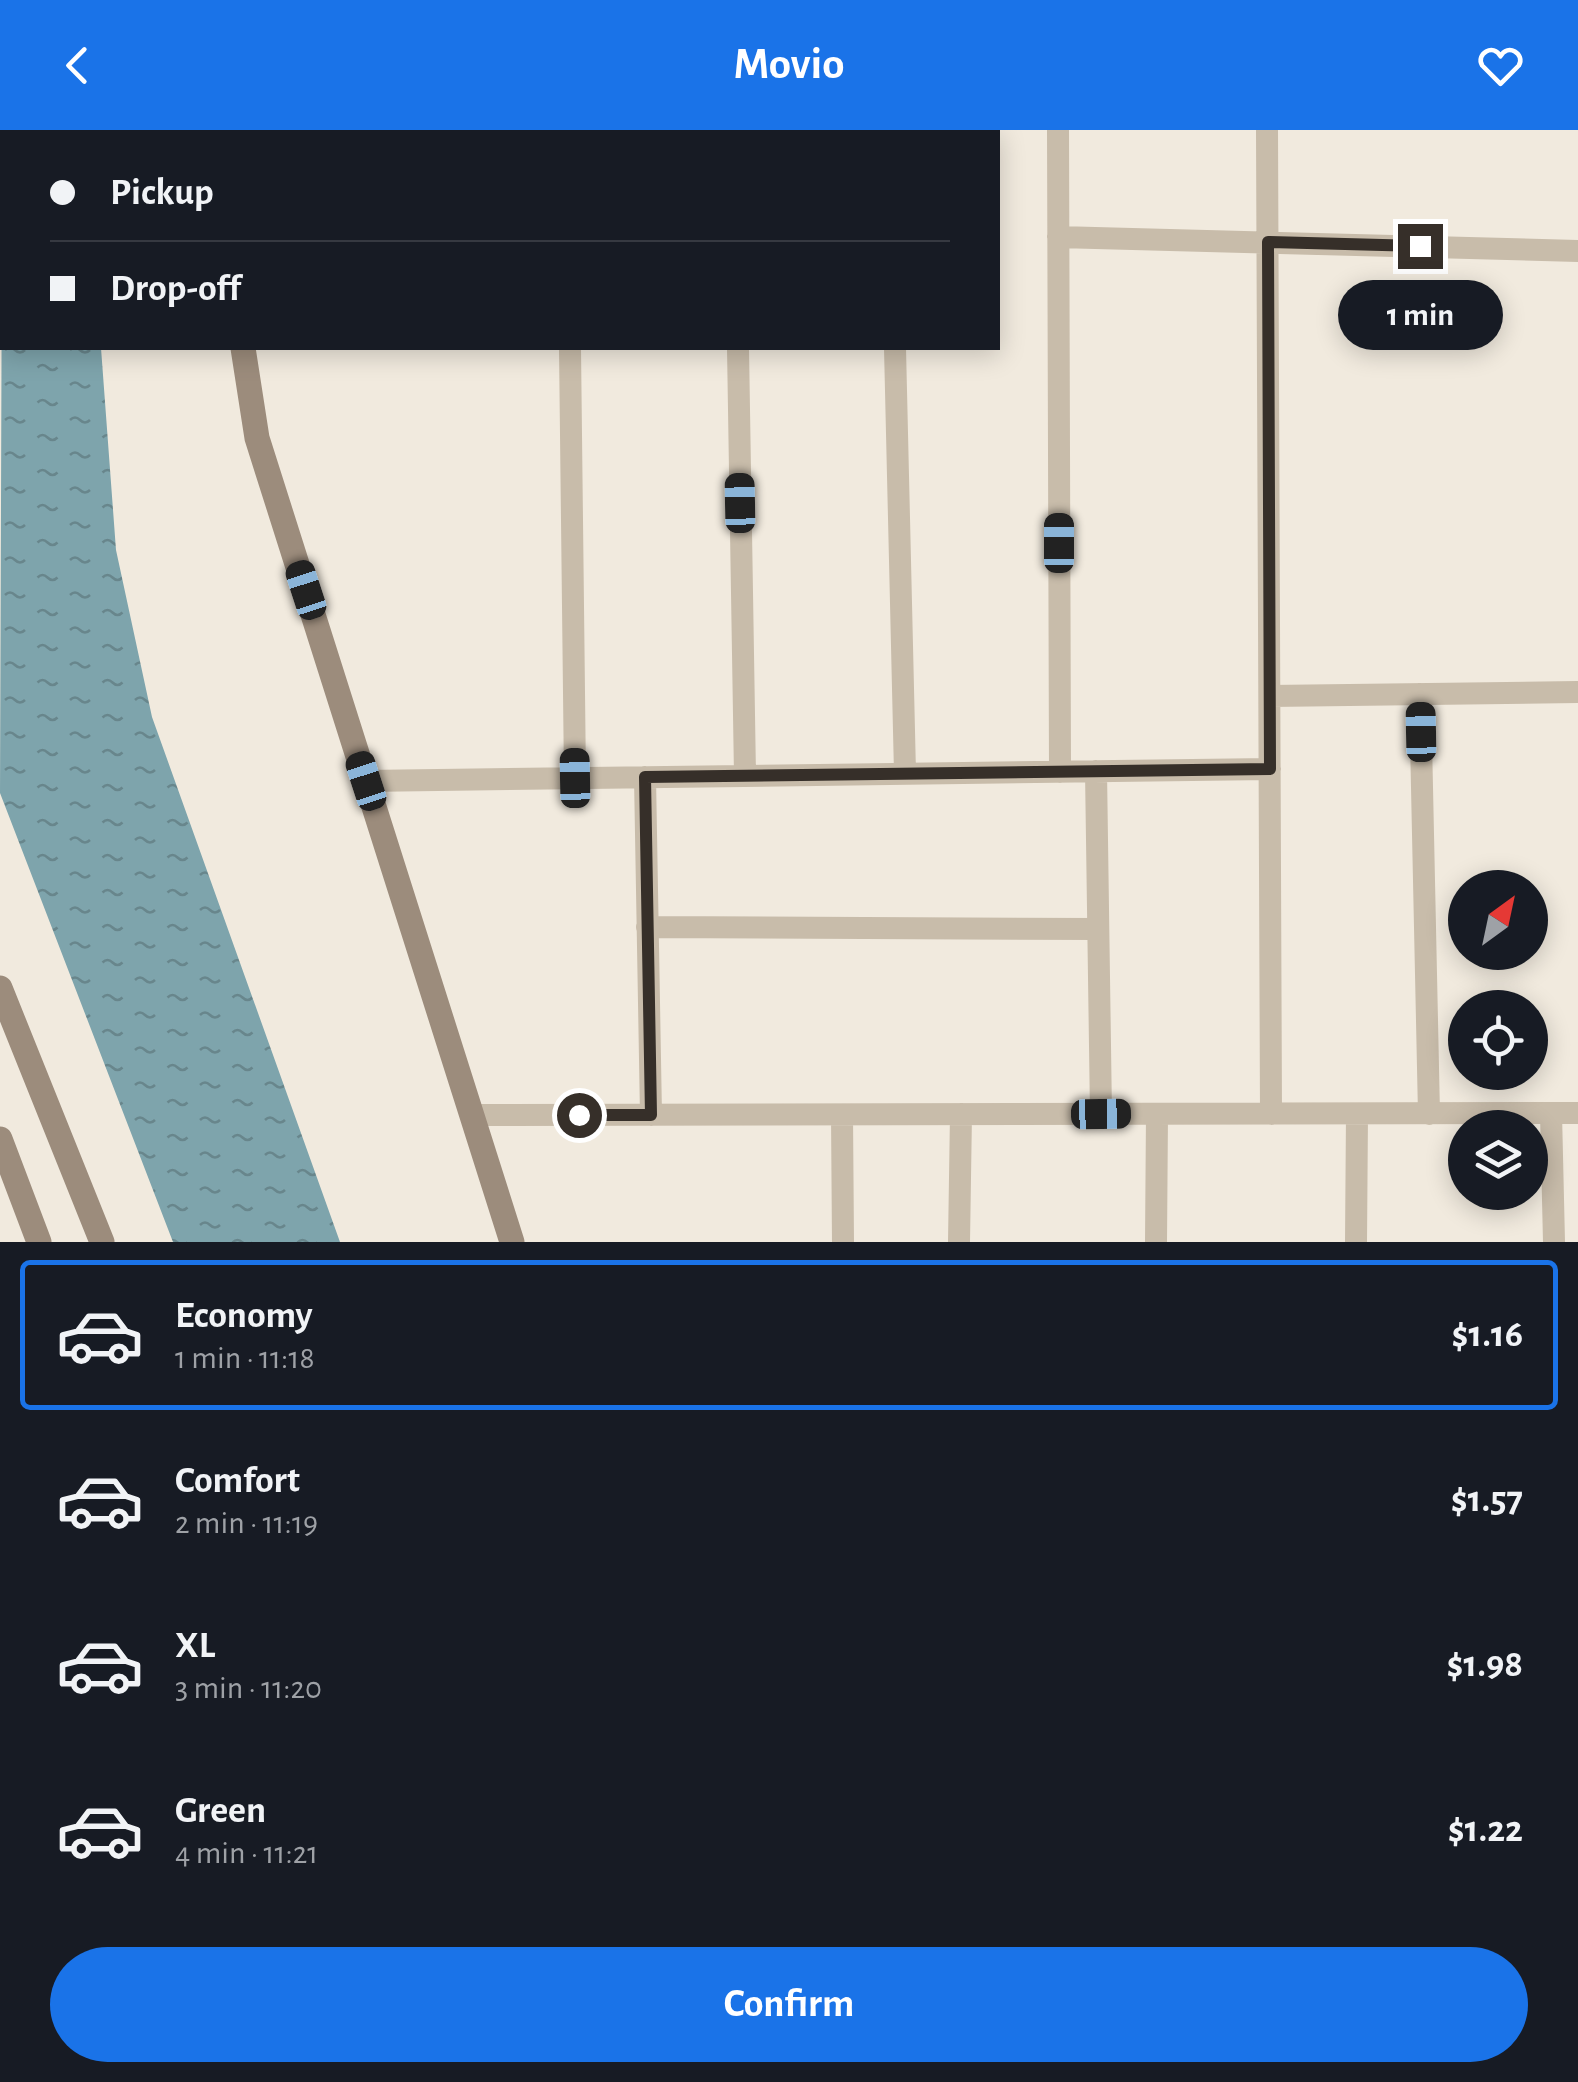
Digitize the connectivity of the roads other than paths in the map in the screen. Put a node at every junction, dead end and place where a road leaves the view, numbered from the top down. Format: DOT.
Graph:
graph roads {
  1 [pos="1058,130"];
  2 [pos="1267,130"];
  3 [pos="1058,238"];
  4 [pos="1268,242"];
  5 [pos="1578,251"];
  6 [pos="243,350"];
  7 [pos="570,350"];
  8 [pos="738,350"];
  9 [pos="895,350"];
  10 [pos="1578,692"];
  11 [pos="1420,694"];
  12 [pos="1270,696"];
  13 [pos="1270,769"];
  14 [pos="1096,771"];
  15 [pos="1060,772"];
  16 [pos="905,774"];
  17 [pos="745,776"];
  18 [pos="645,777"];
  19 [pos="575,778"];
  20 [pos="366,781"];
  21 [pos="648,926"];
  22 [pos="1098,929"];
  23 [pos="0,988"];
  24 [pos="1551,1113"];
  25 [pos="1578,1113"];
  26 [pos="961,1114"];
  27 [pos="1101,1114"];
  28 [pos="1157,1114"];
  29 [pos="1271,1114"];
  30 [pos="1357,1114"];
  31 [pos="1429,1114"];
  32 [pos="472,1115"];
  33 [pos="651,1115"];
  34 [pos="842,1115"];
  35 [pos="0,1139"];
  36 [pos="39,1242"];
  37 [pos="102,1242"];
  38 [pos="512,1242"];
  39 [pos="843,1242"];
  40 [pos="959,1242"];
  41 [pos="1156,1242"];
  42 [pos="1356,1242"];
  43 [pos="1554,1242"];
  1 -- 3 [label="street"];
  2 -- 4 [label="street"];
  3 -- 4 [label="street"];
  3 -- 15 [label="street"];
  4 -- 5 [label="street"];
  4 -- 12 [label="street"];
  6 -- 20 [label="street"];
  7 -- 19 [label="street"];
  8 -- 17 [label="street"];
  9 -- 16 [label="street"];
  10 -- 11 [label="street"];
  11 -- 12 [label="street"];
  11 -- 31 [label="street"];
  12 -- 13 [label="street"];
  13 -- 14 [label="street"];
  13 -- 29 [label="street"];
  14 -- 15 [label="street"];
  14 -- 22 [label="street"];
  15 -- 16 [label="street"];
  16 -- 17 [label="street"];
  17 -- 18 [label="street"];
  18 -- 19 [label="street"];
  18 -- 21 [label="street"];
  19 -- 20 [label="street"];
  20 -- 32 [label="street"];
  21 -- 22 [label="street"];
  21 -- 33 [label="street"];
  22 -- 27 [label="street"];
  23 -- 37 [label="street"];
  24 -- 25 [label="street"];
  24 -- 31 [label="street"];
  24 -- 43 [label="street"];
  26 -- 27 [label="street"];
  26 -- 34 [label="street"];
  26 -- 40 [label="street"];
  27 -- 28 [label="street"];
  28 -- 29 [label="street"];
  28 -- 41 [label="street"];
  29 -- 30 [label="street"];
  30 -- 31 [label="street"];
  30 -- 42 [label="street"];
  32 -- 33 [label="street"];
  32 -- 38 [label="street"];
  33 -- 34 [label="street"];
  34 -- 39 [label="street"];
  35 -- 36 [label="street"];
}
